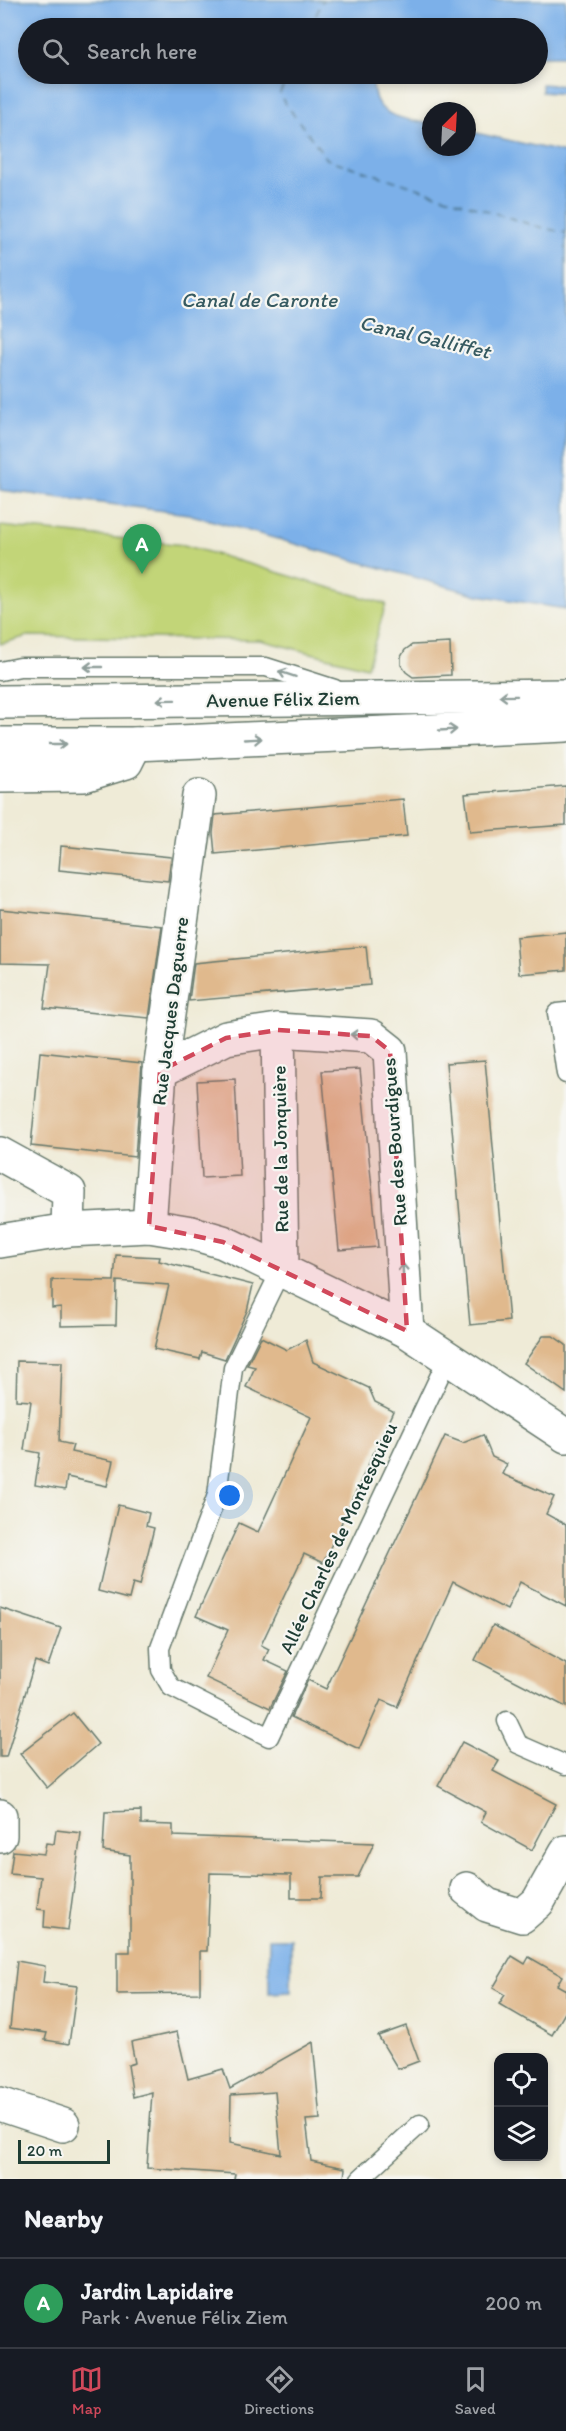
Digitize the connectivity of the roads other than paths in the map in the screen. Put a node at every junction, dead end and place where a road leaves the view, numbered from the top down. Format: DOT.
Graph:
graph roads {
  1 [pos="0,671"];
  2 [pos="566,696"];
  3 [pos="363,698"];
  4 [pos="0,702"];
  5 [pos="566,725"];
  6 [pos="0,744"];
  7 [pos="135,744"];
  8 [pos="0,777"];
  9 [pos="199,795"];
  10 [pos="561,1012"];
  11 [pos="278,1030"];
  12 [pos="160,1071"];
  13 [pos="566,1074"];
  14 [pos="0,1154"];
  15 [pos="149,1226"];
  16 [pos="68,1230"];
  17 [pos="0,1241"];
  18 [pos="282,1268"];
  19 [pos="407,1331"];
  20 [pos="448,1358"];
  21 [pos="566,1436"];
  22 [pos="507,1721"];
  23 [pos="566,1765"];
  24 [pos="0,1816"];
  25 [pos="0,1836"];
  26 [pos="566,1852"];
  27 [pos="467,1889"];
  28 [pos="0,2104"];
  29 [pos="420,2124"];
  30 [pos="63,2125"];
  31 [pos="360,2179"];
  3 -- 1 [label="lane, one-way"];
  2 -- 3 [label="street, Avenue Félix Ziem, one-way"];
  3 -- 4 [label="street, Avenue Félix Ziem, one-way"];
  7 -- 5 [label="street, Avenue Félix Ziem, one-way"];
  6 -- 7 [label="street, Avenue Félix Ziem, one-way"];
  7 -- 8 [label="street"];
  9 -- 12 [label="street, Rue Jacques Daguerre"];
  10 -- 13 [label="lane"];
  11 -- 12 [label="street, Rue des Bourdigues"];
  11 -- 18 [label="street, Rue de la Jonquière"];
  19 -- 11 [label="street, Rue des Bourdigues, one-way"];
  12 -- 15 [label="street, Rue Jacques Daguerre"];
  14 -- 16 [label="street"];
  15 -- 16 [label="street"];
  15 -- 18 [label="street"];
  16 -- 17 [label="street"];
  18 -- 19 [label="street"];
  18 -- 20 [label="lane, Allée Charles de Montesquieu"];
  19 -- 20 [label="street"];
  20 -- 21 [label="street"];
  22 -- 23 [label="lane"];
  24 -- 25 [label="street"];
  26 -- 27 [label="street"];
  28 -- 30 [label="street"];
  29 -- 31 [label="lane"];
}
